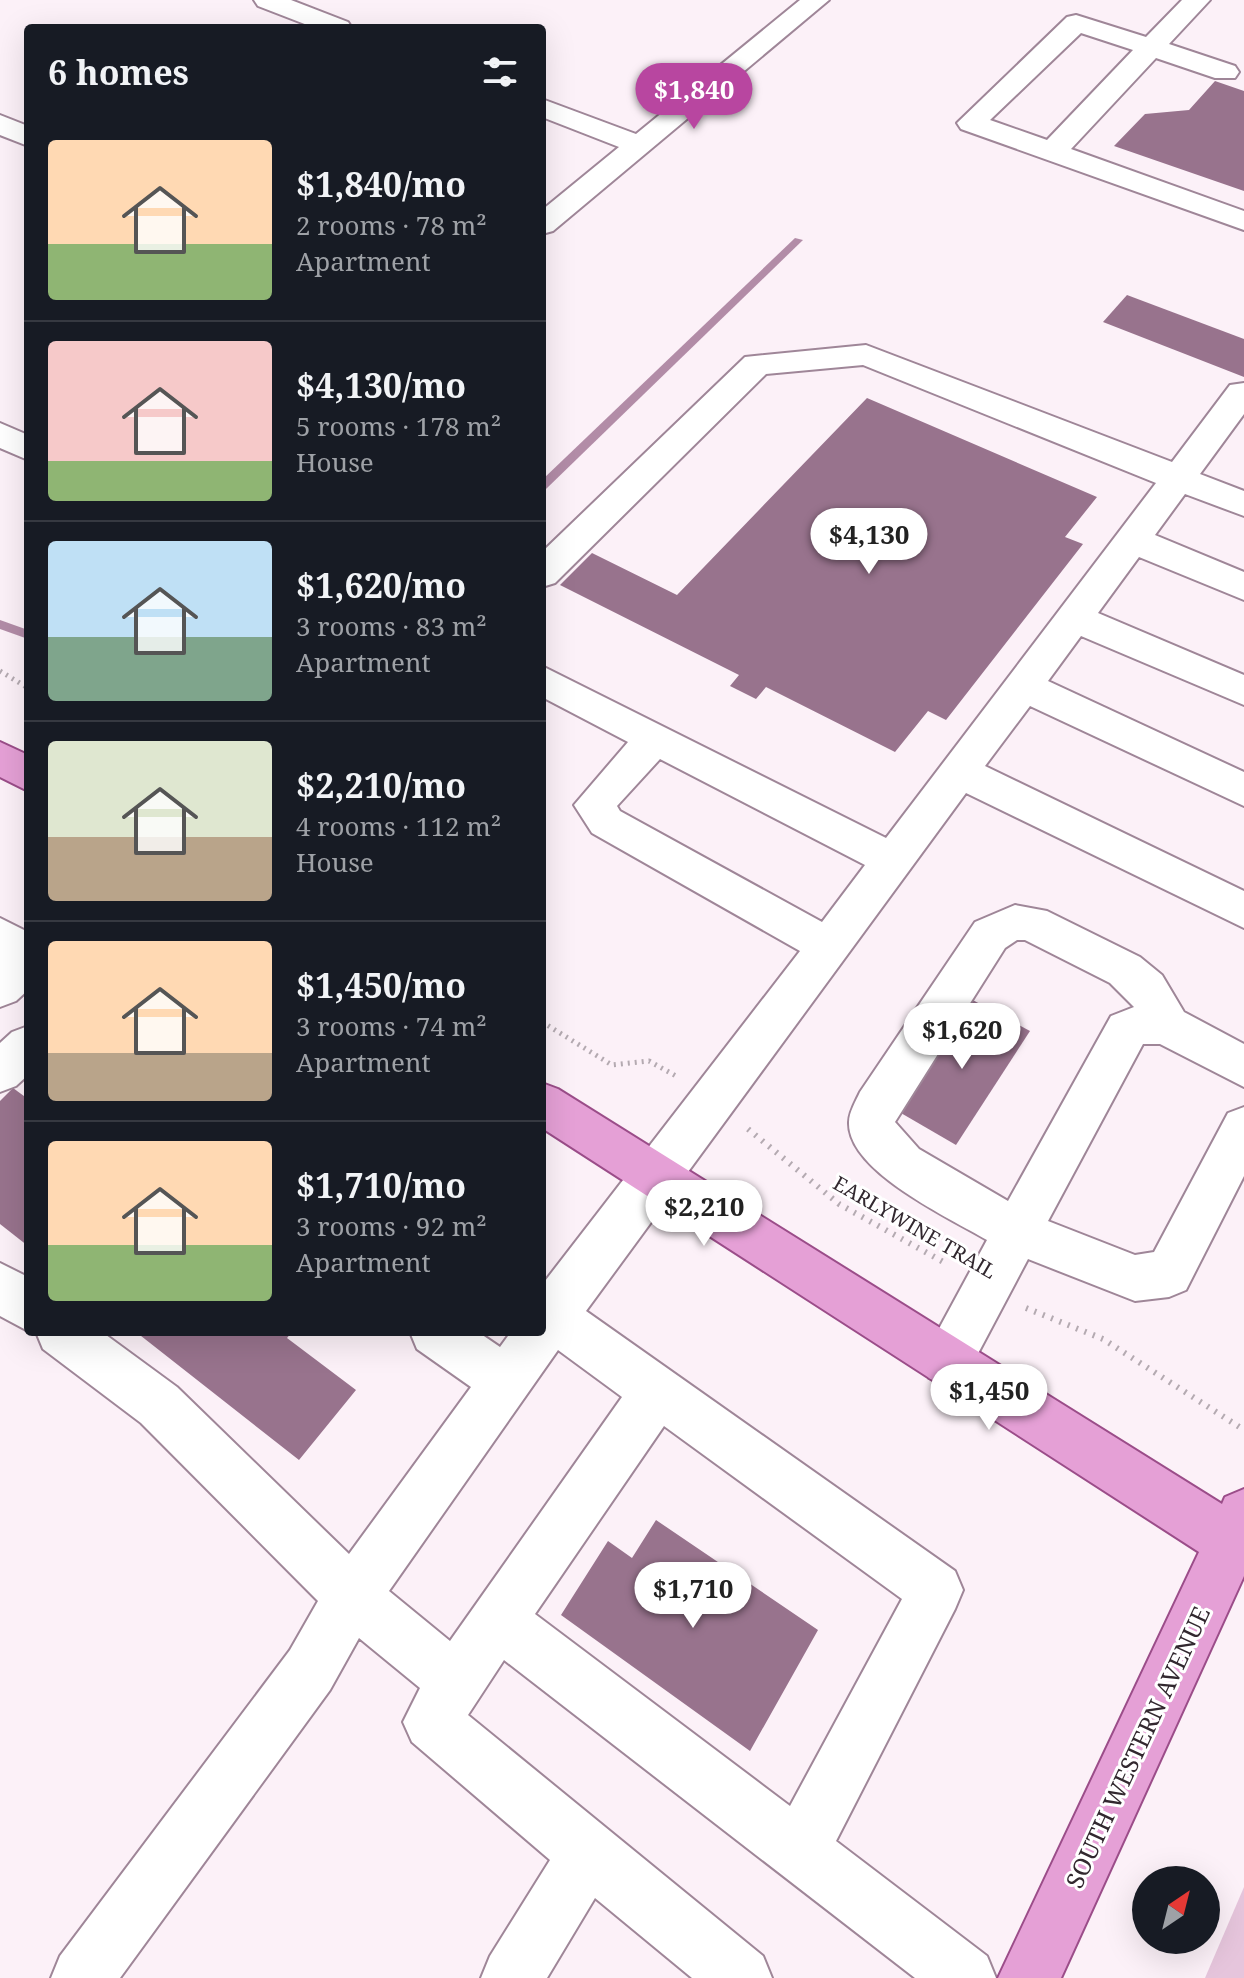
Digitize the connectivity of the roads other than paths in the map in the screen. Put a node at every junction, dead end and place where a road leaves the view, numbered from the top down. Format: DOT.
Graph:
graph roads {
  1 [pos="267,0"];
  2 [pos="1197,0"];
  3 [pos="811,1"];
  4 [pos="329,24"];
  5 [pos="1151,47"];
  6 [pos="1225,72"];
  7 [pos="546,109"];
  8 [pos="0,124"];
  9 [pos="24,135"];
  10 [pos="637,144"];
  11 [pos="1052,152"];
  12 [pos="1244,221"];
  13 [pos="546,222"];
  14 [pos="1242,393"];
  15 [pos="0,434"];
  16 [pos="24,447"];
  17 [pos="1179,478"];
  18 [pos="1244,504"];
  19 [pos="1132,540"];
  20 [pos="546,570"];
  21 [pos="1244,587"];
  22 [pos="1075,618"];
  23 [pos="546,682"];
  24 [pos="1024,686"];
  25 [pos="1244,691"];
  26 [pos="655,738"];
  27 [pos="0,757"];
  28 [pos="24,772"];
  29 [pos="960,772"];
  30 [pos="1244,790"];
  31 [pos="894,861"];
  32 [pos="1244,911"];
  33 [pos="0,936"];
  34 [pos="830,947"];
  35 [pos="24,953"];
  36 [pos="24,967"];
  37 [pos="0,988"];
  38 [pos="0,1009"];
  39 [pos="24,1024"];
  40 [pos="1168,1026"];
  41 [pos="24,1050"];
  42 [pos="1244,1067"];
  43 [pos="0,1072"];
  44 [pos="546,1106"];
  45 [pos="1244,1128"];
  46 [pos="659,1178"];
  47 [pos="1016,1231"];
  48 [pos="0,1286"];
  49 [pos="24,1304"];
  50 [pos="546,1319"];
  51 [pos="546,1323"];
  52 [pos="66,1336"];
  53 [pos="441,1336"];
  54 [pos="535,1336"];
  55 [pos="947,1360"];
  56 [pos="506,1381"];
  57 [pos="656,1393"];
  58 [pos="1240,1535"];
  59 [pos="352,1596"];
  60 [pos="498,1620"];
  61 [pos="456,1682"];
  62 [pos="799,1850"];
  63 [pos="588,1854"];
  64 [pos="82,1978"];
  65 [pos="512,1978"];
  66 [pos="741,1978"];
  67 [pos="965,1978"];
  68 [pos="1029,1978"];
  1 -- 4 [label="street"];
  2 -- 5 [label="street"];
  3 -- 10 [label="street"];
  5 -- 6 [label="street"];
  5 -- 11 [label="street"];
  5 -- 11 [label="street"];
  7 -- 10 [label="street"];
  8 -- 9 [label="street"];
  10 -- 13 [label="street"];
  11 -- 12 [label="street"];
  14 -- 17 [label="street"];
  15 -- 16 [label="street"];
  17 -- 18 [label="street"];
  17 -- 19 [label="street"];
  17 -- 20 [label="street"];
  19 -- 21 [label="street"];
  19 -- 22 [label="street"];
  22 -- 24 [label="street"];
  22 -- 25 [label="street"];
  23 -- 26 [label="street"];
  24 -- 29 [label="street"];
  24 -- 30 [label="street"];
  26 -- 31 [label="street"];
  26 -- 34 [label="street"];
  27 -- 28 [label="main road"];
  29 -- 31 [label="street"];
  29 -- 32 [label="street"];
  31 -- 34 [label="street"];
  33 -- 35 [label="street"];
  34 -- 46 [label="street"];
  36 -- 37 [label="street"];
  38 -- 39 [label="street"];
  40 -- 42 [label="street"];
  40 -- 47 [label="street"];
  40 -- 47 [label="street"];
  41 -- 43 [label="street"];
  44 -- 46 [label="main road"];
  45 -- 47 [label="street"];
  46 -- 50 [label="street"];
  46 -- 55 [label="main road"];
  47 -- 55 [label="street"];
  48 -- 49 [label="street"];
  51 -- 57 [label="street"];
  52 -- 59 [label="street"];
  53 -- 56 [label="street"];
  54 -- 56 [label="street"];
  55 -- 58 [label="main road"];
  56 -- 59 [label="street"];
  57 -- 60 [label="street"];
  57 -- 62 [label="street"];
  58 -- 68 [label="main road, SOUTH WESTERN AVENUE"];
  59 -- 61 [label="street"];
  59 -- 64 [label="street"];
  60 -- 61 [label="street"];
  60 -- 62 [label="street"];
  61 -- 63 [label="street"];
  62 -- 67 [label="street"];
  63 -- 65 [label="street"];
  63 -- 66 [label="street"];
}
